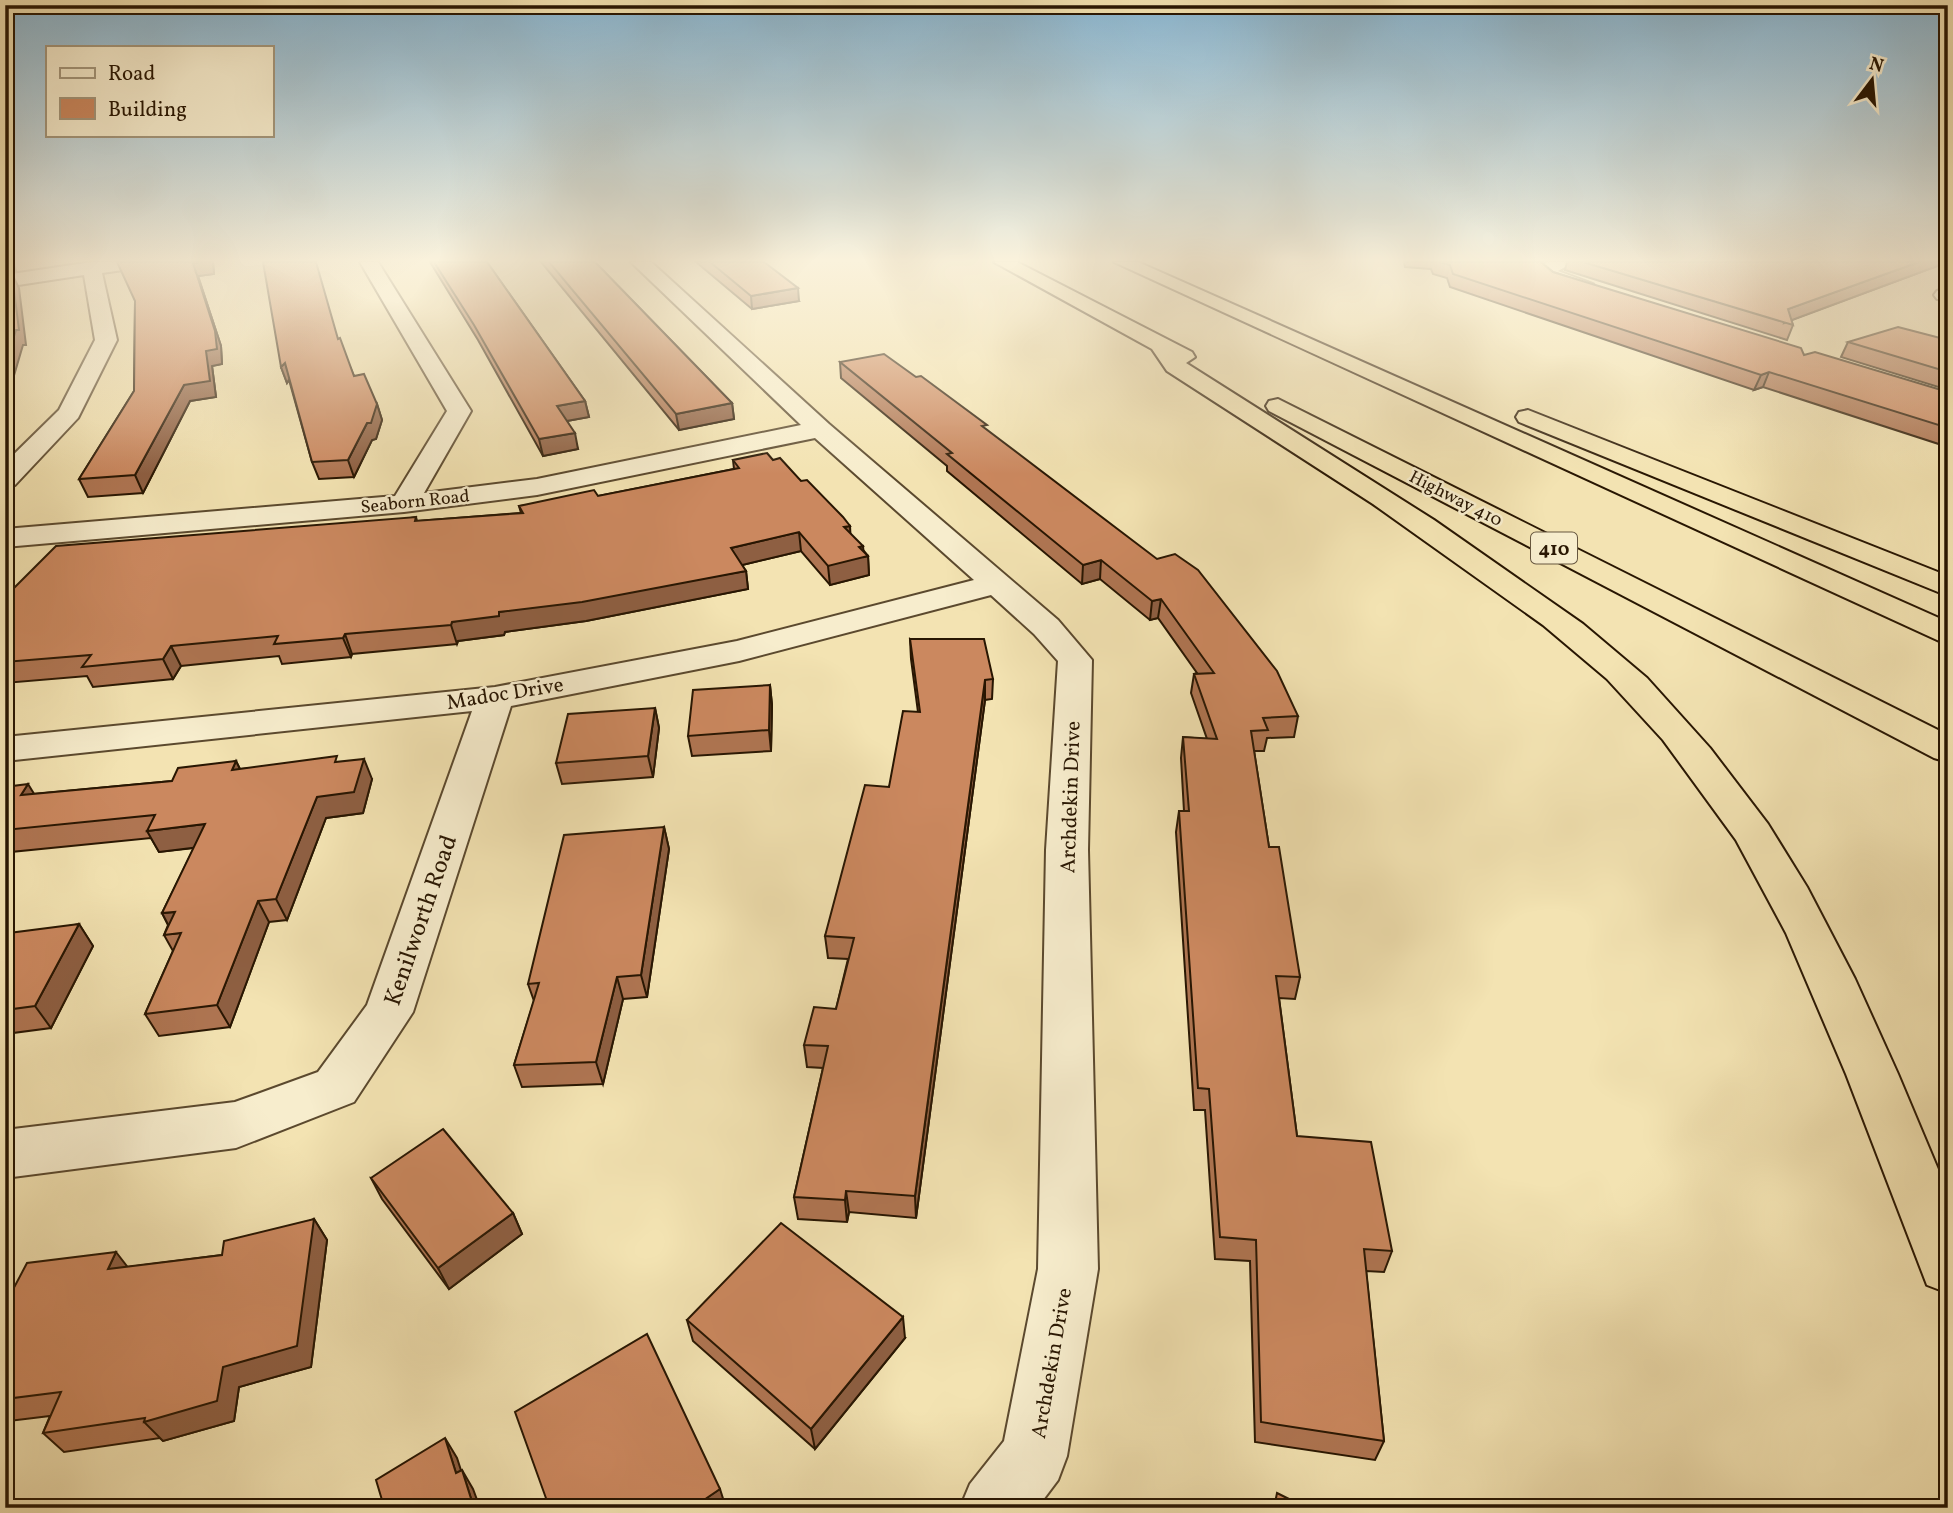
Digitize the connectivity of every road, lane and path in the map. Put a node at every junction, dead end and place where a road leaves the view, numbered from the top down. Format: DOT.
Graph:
graph roads {
  1 [pos="105,333"];
  2 [pos="412,333"];
  3 [pos="716,333"];
  4 [pos="1136,333"];
  5 [pos="1279,333"];
  6 [pos="1319,333"];
  7 [pos="1161,346"];
  8 [pos="820,429"];
  9 [pos="5,479"];
  10 [pos="404,503"];
  11 [pos="5,538"];
  12 [pos="996,584"];
  13 [pos="1948,587"];
  14 [pos="1948,635"];
  15 [pos="495,698"];
  16 [pos="5,749"];
  17 [pos="1948,750"];
  18 [pos="5,1154"];
  19 [pos="1948,1265"];
  20 [pos="994,1508"];
  1 -- 9 [label="street"];
  2 -- 10 [label="street"];
  3 -- 8 [label="street, Archdekin Drive"];
  4 -- 7 [label="highway, Highway 410 / 410"];
  5 -- 14 [label="highway"];
  6 -- 13 [label="highway"];
  7 -- 17 [label="highway, Highway 410 / 410"];
  7 -- 19 [label="highway"];
  8 -- 10 [label="street, Seaborn Road"];
  8 -- 12 [label="street, Archdekin Drive"];
  10 -- 11 [label="street, Seaborn Road"];
  12 -- 15 [label="street, Madoc Drive"];
  12 -- 20 [label="street, Archdekin Drive"];
  15 -- 16 [label="street, Madoc Drive"];
  15 -- 18 [label="street, Kenilworth Road"];
}
